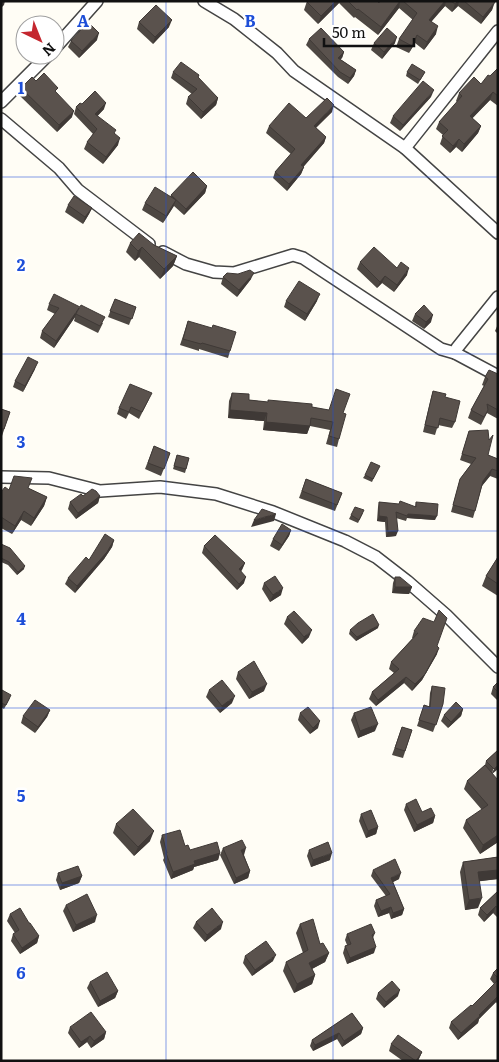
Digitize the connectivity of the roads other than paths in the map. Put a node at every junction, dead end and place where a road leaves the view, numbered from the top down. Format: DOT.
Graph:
graph roads {
  1 [pos="97,1"];
  2 [pos="204,1"];
  3 [pos="498,32"];
  4 [pos="65,37"];
  5 [pos="38,65"];
  6 [pos="1,102"];
  7 [pos="1,119"];
  8 [pos="405,148"];
  9 [pos="498,233"];
  10 [pos="498,297"];
  11 [pos="456,353"];
  12 [pos="498,376"];
  13 [pos="1,477"];
  14 [pos="498,667"];
  1 -- 4 [label="street"];
  2 -- 8 [label="street"];
  3 -- 8 [label="street"];
  5 -- 6 [label="street"];
  7 -- 11 [label="street"];
  8 -- 9 [label="street"];
  10 -- 11 [label="street"];
  11 -- 12 [label="street"];
  13 -- 14 [label="street"];
}
